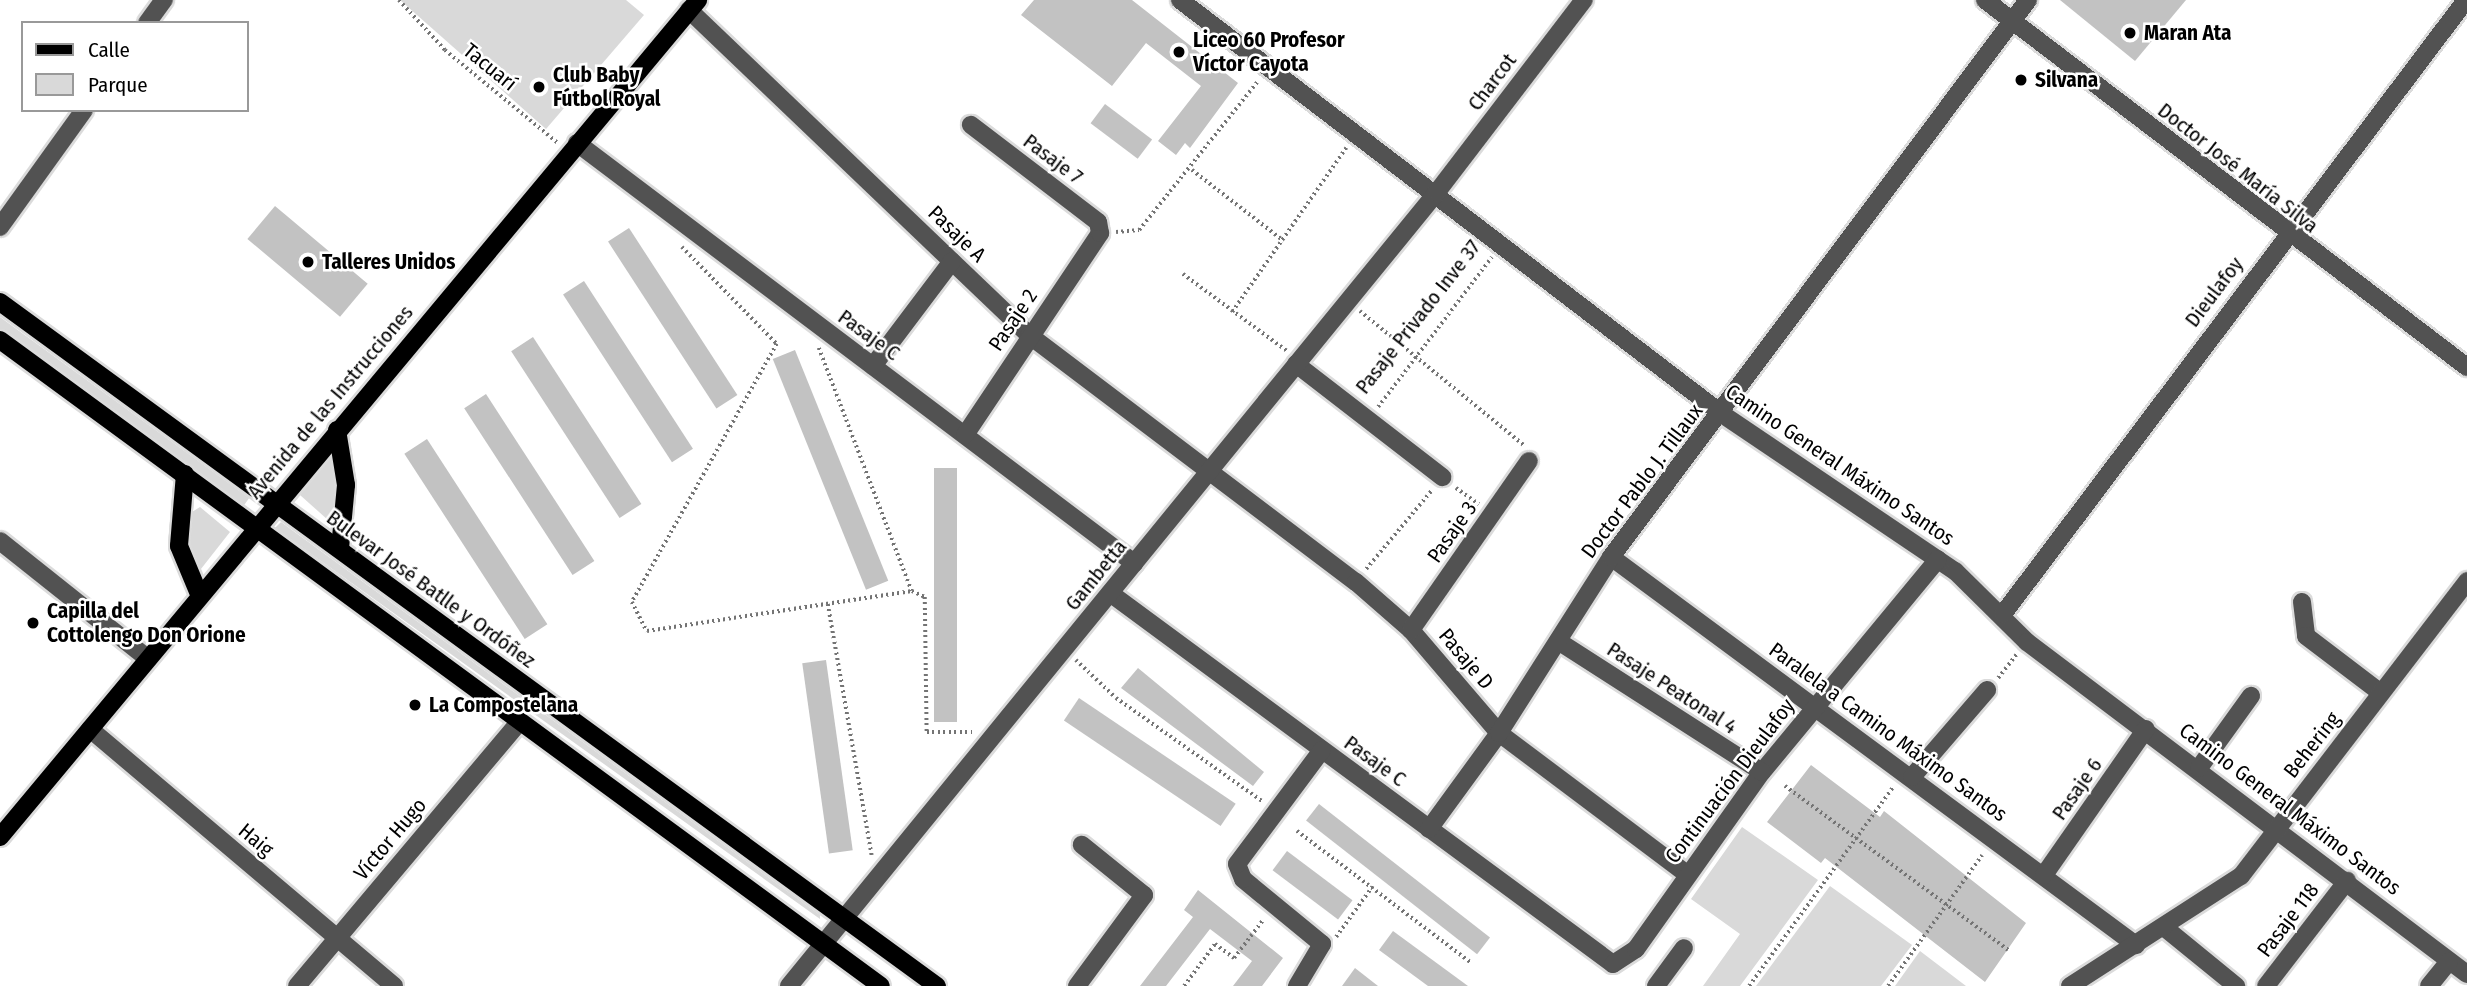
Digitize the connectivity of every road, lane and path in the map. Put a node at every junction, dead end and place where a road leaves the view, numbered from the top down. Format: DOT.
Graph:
graph roads {
  1 [pos="164,0"];
  2 [pos="399,0"];
  3 [pos="1180,0"];
  4 [pos="1584,0"];
  5 [pos="1985,0"];
  6 [pos="2028,0"];
  7 [pos="2466,0"];
  8 [pos="694,5"];
  9 [pos="2012,20"];
  10 [pos="148,21"];
  11 [pos="1268,68"];
  12 [pos="83,112"];
  13 [pos="971,125"];
  14 [pos="1355,134"];
  15 [pos="573,148"];
  16 [pos="1192,170"];
  17 [pos="1437,192"];
  18 [pos="670,214"];
  19 [pos="0,227"];
  20 [pos="1100,233"];
  21 [pos="2286,234"];
  22 [pos="1284,241"];
  23 [pos="1502,244"];
  24 [pos="952,261"];
  25 [pos="1183,274"];
  26 [pos="1348,301"];
  27 [pos="0,302"];
  28 [pos="1232,312"];
  29 [pos="809,320"];
  30 [pos="1029,335"];
  31 [pos="0,340"];
  32 [pos="1417,356"];
  33 [pos="1298,362"];
  34 [pos="873,366"];
  35 [pos="2467,367"];
  36 [pos="1722,414"];
  37 [pos="1370,416"];
  38 [pos="337,430"];
  39 [pos="965,435"];
  40 [pos="1529,461"];
  41 [pos="185,474"];
  42 [pos="1208,474"];
  43 [pos="1442,477"];
  44 [pos="275,503"];
  45 [pos="1493,514"];
  46 [pos="256,525"];
  47 [pos="0,541"];
  48 [pos="340,549"];
  49 [pos="1611,556"];
  50 [pos="1938,559"];
  51 [pos="1134,563"];
  52 [pos="2467,581"];
  53 [pos="1356,582"];
  54 [pos="912,591"];
  55 [pos="1110,593"];
  56 [pos="199,594"];
  57 [pos="2302,602"];
  58 [pos="827,604"];
  59 [pos="2003,614"];
  60 [pos="1411,630"];
  61 [pos="1558,641"];
  62 [pos="2027,642"];
  63 [pos="1065,648"];
  64 [pos="146,657"];
  65 [pos="1987,691"];
  66 [pos="2381,693"];
  67 [pos="2251,696"];
  68 [pos="1816,706"];
  69 [pos="519,722"];
  70 [pos="90,729"];
  71 [pos="2146,729"];
  72 [pos="1499,733"];
  73 [pos="1322,750"];
  74 [pos="978,754"];
  75 [pos="2199,768"];
  76 [pos="1762,772"];
  77 [pos="1912,777"];
  78 [pos="1785,786"];
  79 [pos="1893,786"];
  80 [pos="1275,810"];
  81 [pos="2278,827"];
  82 [pos="1429,829"];
  83 [pos="1297,831"];
  84 [pos="0,837"];
  85 [pos="1856,838"];
  86 [pos="1082,845"];
  87 [pos="1982,855"];
  88 [pos="873,857"];
  89 [pos="1687,874"];
  90 [pos="2044,875"];
  91 [pos="2347,881"];
  92 [pos="1372,887"];
  93 [pos="1275,904"];
  94 [pos="1947,905"];
  95 [pos="844,920"];
  96 [pos="2165,928"];
  97 [pos="336,939"];
  98 [pos="1322,944"];
  99 [pos="823,945"];
  100 [pos="2136,945"];
  101 [pos="1684,948"];
  102 [pos="2008,950"];
  103 [pos="2449,961"];
  104 [pos="1470,962"];
  105 [pos="1613,964"];
  106 [pos="2467,974"];
  107 [pos="296,986"];
  108 [pos="394,986"];
  109 [pos="789,986"];
  110 [pos="881,986"];
  111 [pos="937,986"];
  112 [pos="1077,986"];
  113 [pos="1184,986"];
  114 [pos="1297,986"];
  115 [pos="1656,986"];
  116 [pos="1749,986"];
  117 [pos="1888,986"];
  118 [pos="2070,986"];
  119 [pos="2236,986"];
  120 [pos="2266,986"];
  121 [pos="2428,986"];
  1 -- 10 [label="street"];
  2 -- 15 [label="path, Tacuarí"];
  3 -- 11 [label="street, Camino General Máximo Santos"];
  4 -- 17 [label="street, Charcot"];
  5 -- 9 [label="street, Doctor José María Silva"];
  6 -- 9 [label="street, Doctor Pablo J. Tillaux"];
  7 -- 21 [label="street, Dieulafoy"];
  8 -- 15 [label="main road, Avenida de las Instrucciones"];
  8 -- 24 [label="street, Pasaje A"];
  9 -- 21 [label="street, Doctor José María Silva"];
  9 -- 36 [label="street, Doctor Pablo J. Tillaux"];
  11 -- 14 [label="street, Camino General Máximo Santos"];
  11 -- 16 [label="path"];
  12 -- 19 [label="street"];
  13 -- 20 [label="street, Pasaje 7"];
  14 -- 17 [label="street, Camino General Máximo Santos"];
  14 -- 22 [label="path"];
  15 -- 18 [label="street, Pasaje C"];
  15 -- 38 [label="main road, Avenida de las Instrucciones"];
  16 -- 20 [label="path"];
  16 -- 22 [label="path"];
  17 -- 23 [label="street, Camino General Máximo Santos"];
  17 -- 26 [label="street, Gambetta"];
  18 -- 29 [label="street, Pasaje C"];
  18 -- 58 [label="path"];
  20 -- 30 [label="street, Pasaje 2"];
  21 -- 35 [label="street, Doctor José María Silva"];
  21 -- 59 [label="street, Dieulafoy"];
  22 -- 28 [label="path"];
  23 -- 32 [label="path, Pasaje Privado Inve 37"];
  23 -- 36 [label="street, Camino General Máximo Santos"];
  24 -- 30 [label="street, Pasaje A"];
  24 -- 34 [label="street"];
  25 -- 28 [label="path"];
  26 -- 32 [label="path"];
  26 -- 33 [label="street, Gambetta"];
  27 -- 44 [label="main road, Bulevar José Batlle y Ordóñez"];
  28 -- 33 [label="path"];
  29 -- 34 [label="street, Pasaje C"];
  29 -- 54 [label="path"];
  30 -- 39 [label="street, Pasaje 2"];
  30 -- 42 [label="street, Pasaje A"];
  31 -- 41 [label="main road"];
  32 -- 37 [label="path, Pasaje Privado Inve 37"];
  32 -- 40 [label="path"];
  33 -- 37 [label="street, Pasaje Privado Inve 37"];
  33 -- 42 [label="street, Gambetta"];
  34 -- 39 [label="street, Pasaje C"];
  36 -- 49 [label="street, Doctor Pablo J. Tillaux"];
  36 -- 50 [label="street, Camino General Máximo Santos"];
  37 -- 43 [label="street, Pasaje Privado Inve 37"];
  38 -- 44 [label="main road, Avenida de las Instrucciones"];
  38 -- 48 [label="main road"];
  39 -- 51 [label="street, Pasaje C"];
  40 -- 45 [label="street, Pasaje 3"];
  41 -- 46 [label="main road"];
  41 -- 56 [label="main road"];
  42 -- 51 [label="street, Gambetta"];
  42 -- 53 [label="street, Pasaje D"];
  43 -- 45 [label="path"];
  43 -- 53 [label="path"];
  44 -- 46 [label="main road, Avenida de las Instrucciones"];
  44 -- 48 [label="main road, Bulevar José Batlle y Ordóñez"];
  45 -- 60 [label="street, Pasaje 3"];
  46 -- 56 [label="main road, Avenida de las Instrucciones"];
  46 -- 69 [label="main road"];
  47 -- 64 [label="street"];
  48 -- 95 [label="main road, Bulevar José Batlle y Ordóñez"];
  49 -- 61 [label="street, Doctor Pablo J. Tillaux"];
  49 -- 68 [label="street, Paralela a Camino Máximo Santos"];
  50 -- 59 [label="street, Camino General Máximo Santos"];
  50 -- 68 [label="street, Continuación Dieulafoy"];
  51 -- 55 [label="street, Gambetta"];
  52 -- 66 [label="street, Behering"];
  53 -- 60 [label="street, Pasaje D"];
  54 -- 58 [label="path"];
  54 -- 74 [label="path"];
  55 -- 63 [label="street, Gambetta"];
  55 -- 73 [label="street, Pasaje C"];
  56 -- 64 [label="main road, Avenida de las Instrucciones"];
  57 -- 66 [label="street"];
  58 -- 88 [label="path"];
  59 -- 62 [label="street, Camino General Máximo Santos"];
  60 -- 72 [label="street, Pasaje D"];
  61 -- 72 [label="street, Doctor Pablo J. Tillaux"];
  61 -- 76 [label="street, Pasaje Peatonal 4"];
  62 -- 65 [label="path"];
  62 -- 71 [label="street, Camino General Máximo Santos"];
  63 -- 74 [label="street, Gambetta"];
  63 -- 80 [label="path"];
  64 -- 70 [label="main road, Avenida de las Instrucciones"];
  65 -- 77 [label="street"];
  66 -- 81 [label="street, Behering"];
  67 -- 75 [label="street"];
  68 -- 76 [label="street, Continuación Dieulafoy"];
  68 -- 77 [label="street, Paralela a Camino Máximo Santos"];
  69 -- 97 [label="street, Víctor Hugo"];
  69 -- 99 [label="main road"];
  70 -- 84 [label="main road, Avenida de las Instrucciones"];
  70 -- 97 [label="street, Haig"];
  71 -- 75 [label="street, Camino General Máximo Santos"];
  71 -- 90 [label="street, Pasaje 6"];
  72 -- 82 [label="street, Doctor Pablo J. Tillaux"];
  72 -- 89 [label="street, Pasaje D"];
  73 -- 80 [label="street"];
  73 -- 82 [label="street, Pasaje C"];
  74 -- 95 [label="street, Gambetta"];
  75 -- 81 [label="street, Camino General Máximo Santos"];
  76 -- 89 [label="street, Continuación Dieulafoy"];
  77 -- 90 [label="street, Paralela a Camino Máximo Santos"];
  78 -- 85 [label="path"];
  79 -- 85 [label="path"];
  80 -- 93 [label="street"];
  81 -- 91 [label="street, Camino General Máximo Santos"];
  81 -- 96 [label="street, Behering"];
  82 -- 105 [label="street, Pasaje C"];
  83 -- 92 [label="path"];
  85 -- 94 [label="path"];
  85 -- 116 [label="path"];
  86 -- 112 [label="street"];
  87 -- 94 [label="path"];
  89 -- 105 [label="street, Continuación Dieulafoy"];
  90 -- 100 [label="street, Paralela a Camino Máximo Santos"];
  91 -- 103 [label="street, Camino General Máximo Santos"];
  91 -- 120 [label="street, Pasaje 118"];
  92 -- 98 [label="path"];
  92 -- 104 [label="path"];
  93 -- 98 [label="street"];
  93 -- 113 [label="path"];
  94 -- 102 [label="path"];
  94 -- 117 [label="path"];
  95 -- 99 [label="street, Gambetta"];
  95 -- 111 [label="main road, Bulevar José Batlle y Ordóñez"];
  96 -- 100 [label="street, Behering"];
  96 -- 119 [label="street"];
  97 -- 107 [label="street, Víctor Hugo"];
  97 -- 108 [label="street, Haig"];
  98 -- 114 [label="street"];
  99 -- 109 [label="street, Gambetta"];
  99 -- 110 [label="main road"];
  100 -- 118 [label="street, Behering"];
  101 -- 115 [label="street"];
  103 -- 106 [label="street, Camino General Máximo Santos"];
  103 -- 121 [label="street"];
}
